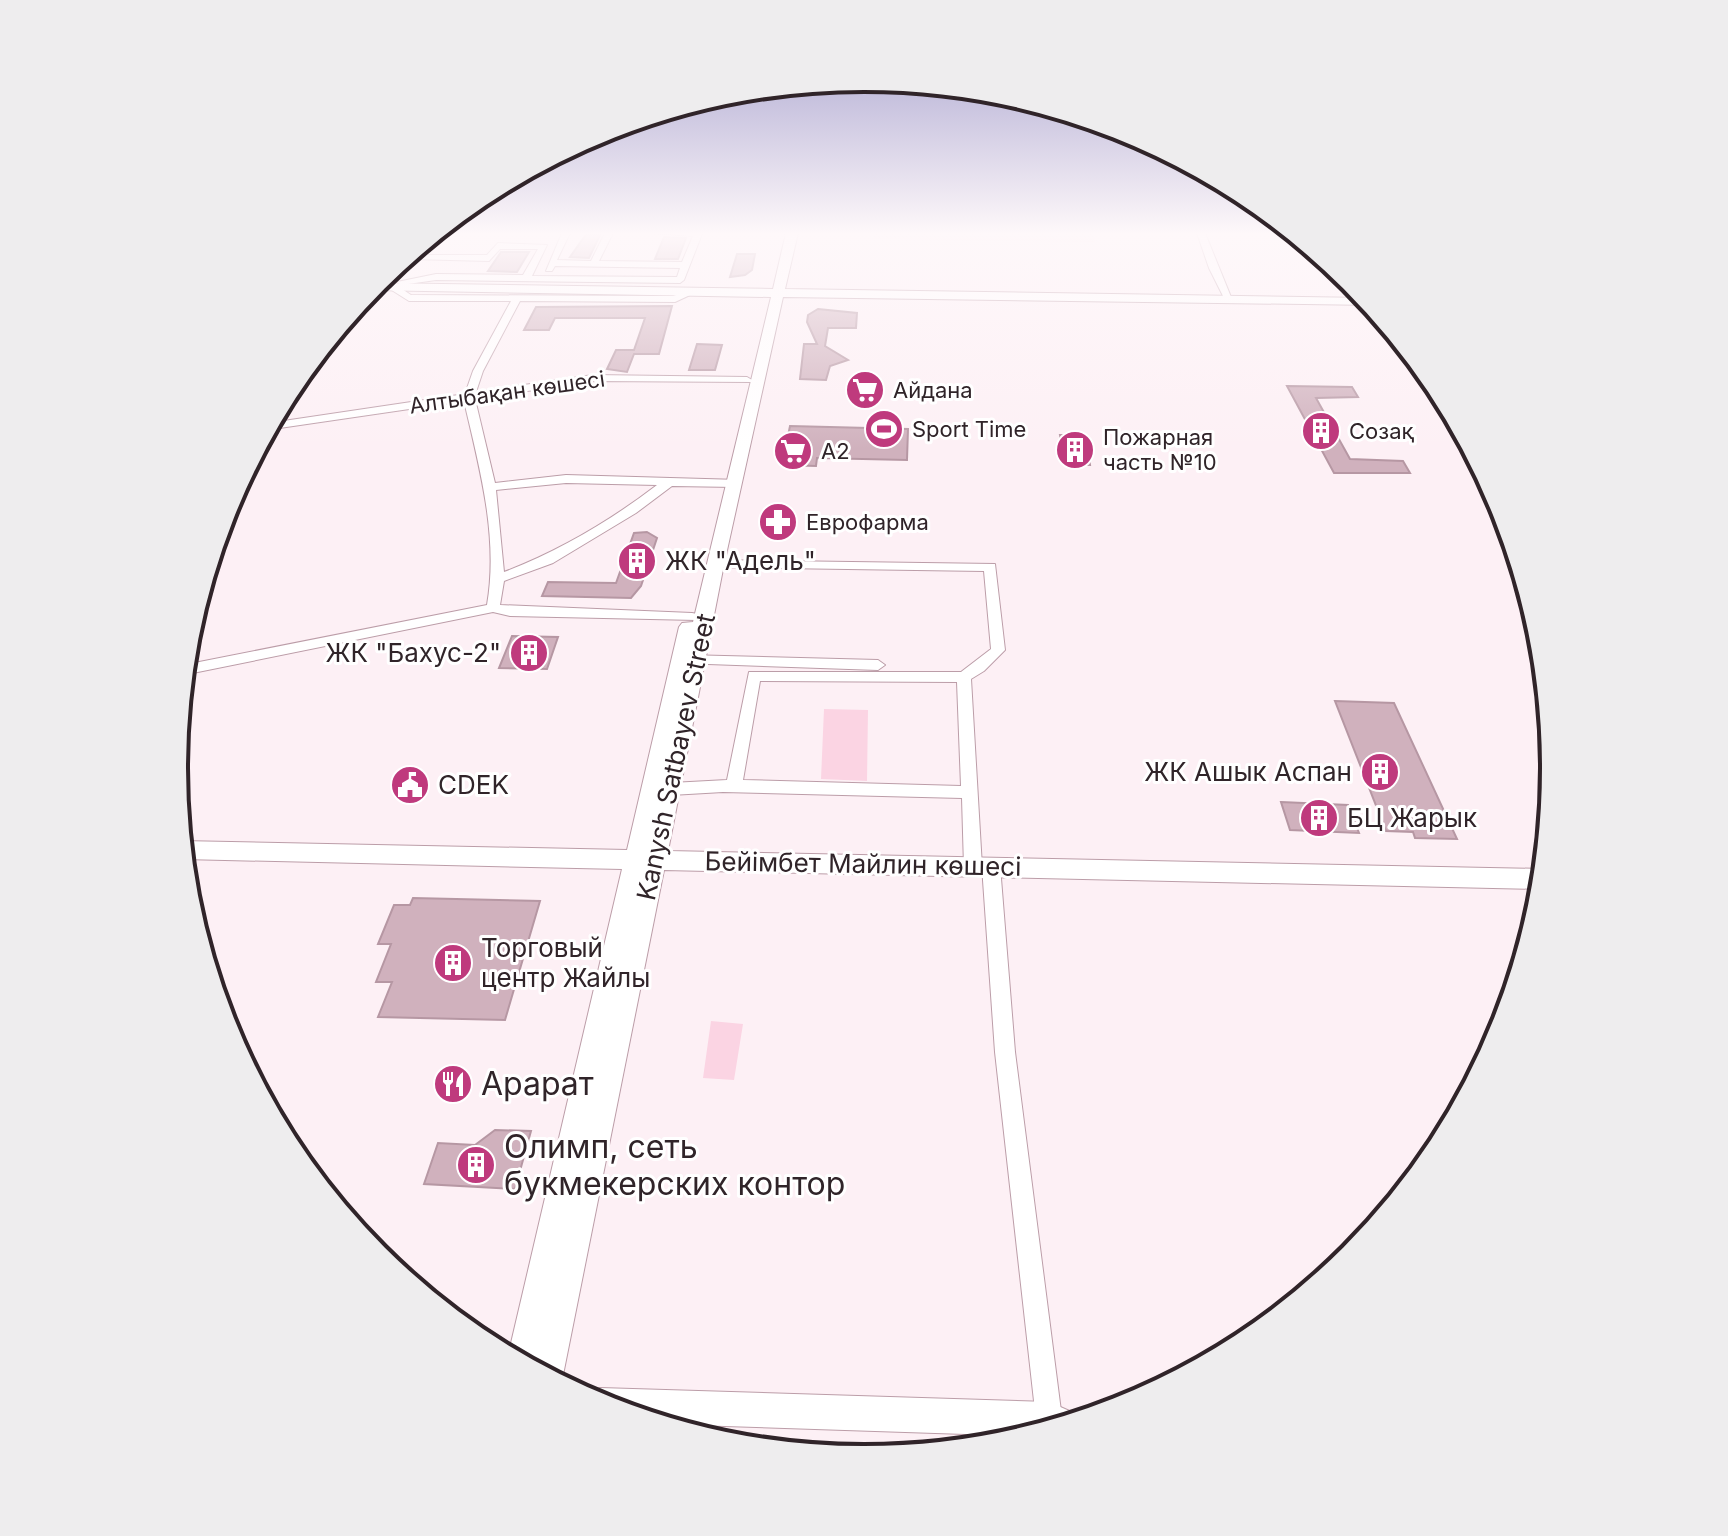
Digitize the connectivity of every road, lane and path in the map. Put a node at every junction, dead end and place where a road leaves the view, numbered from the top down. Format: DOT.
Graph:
graph roads {
  1 [pos="514,305"];
  2 [pos="770,305"];
  3 [pos="772,305"];
  4 [pos="747,380"];
  5 [pos="469,397"];
  6 [pos="282,425"];
  7 [pos="669,482"];
  8 [pos="729,483"];
  9 [pos="490,487"];
  10 [pos="715,564"];
  11 [pos="498,579"];
  12 [pos="493,608"];
  13 [pos="692,617"];
  14 [pos="690,660"];
  15 [pos="196,668"];
  16 [pos="979,668"];
  17 [pos="964,677"];
  18 [pos="734,787"];
  19 [pos="671,789"];
  20 [pos="969,792"];
  21 [pos="193,850"];
  22 [pos="646,861"];
  23 [pos="982,866"];
  24 [pos="1530,879"];
  25 [pos="526,1353"];
  26 [pos="549,1365"];
  27 [pos="643,1407"];
  28 [pos="1055,1416"];
  29 [pos="1038,1421"];
  1 -- 5 [label="street"];
  2 -- 4 [label="main road, Kanysh Satbayev Street"];
  3 -- 8 [label="main road, Kanysh Satbayev Street"];
  4 -- 5 [label="street, Алтыбақан көшесі"];
  4 -- 8 [label="main road, Kanysh Satbayev Street"];
  5 -- 6 [label="street, Алтыбақан көшесі"];
  5 -- 9 [label="street"];
  7 -- 8 [label="street"];
  7 -- 9 [label="street"];
  7 -- 11 [label="street"];
  8 -- 10 [label="main road, Kanysh Satbayev Street"];
  8 -- 13 [label="main road, Kanysh Satbayev Street"];
  9 -- 11 [label="street"];
  10 -- 14 [label="main road, Kanysh Satbayev Street"];
  10 -- 16 [label="street"];
  11 -- 12 [label="street"];
  12 -- 13 [label="street"];
  12 -- 15 [label="street"];
  13 -- 14 [label="main road, Kanysh Satbayev Street"];
  14 -- 16 [label="street"];
  14 -- 19 [label="main road, Kanysh Satbayev Street"];
  14 -- 22 [label="main road, Kanysh Satbayev Street"];
  16 -- 17 [label="street"];
  17 -- 18 [label="street"];
  17 -- 20 [label="street"];
  18 -- 19 [label="street"];
  18 -- 20 [label="street"];
  19 -- 22 [label="main road, Kanysh Satbayev Street"];
  20 -- 23 [label="street"];
  21 -- 22 [label="main road, Бейімбет Майлин көшесі"];
  22 -- 23 [label="main road, Бейімбет Майлин көшесі"];
  22 -- 25 [label="main road, Kanysh Satbayev Street"];
  22 -- 26 [label="main road, Kanysh Satbayev Street"];
  23 -- 24 [label="main road, Бейімбет Майлин көшесі"];
  23 -- 28 [label="street"];
  27 -- 29 [label="main road"];
}
